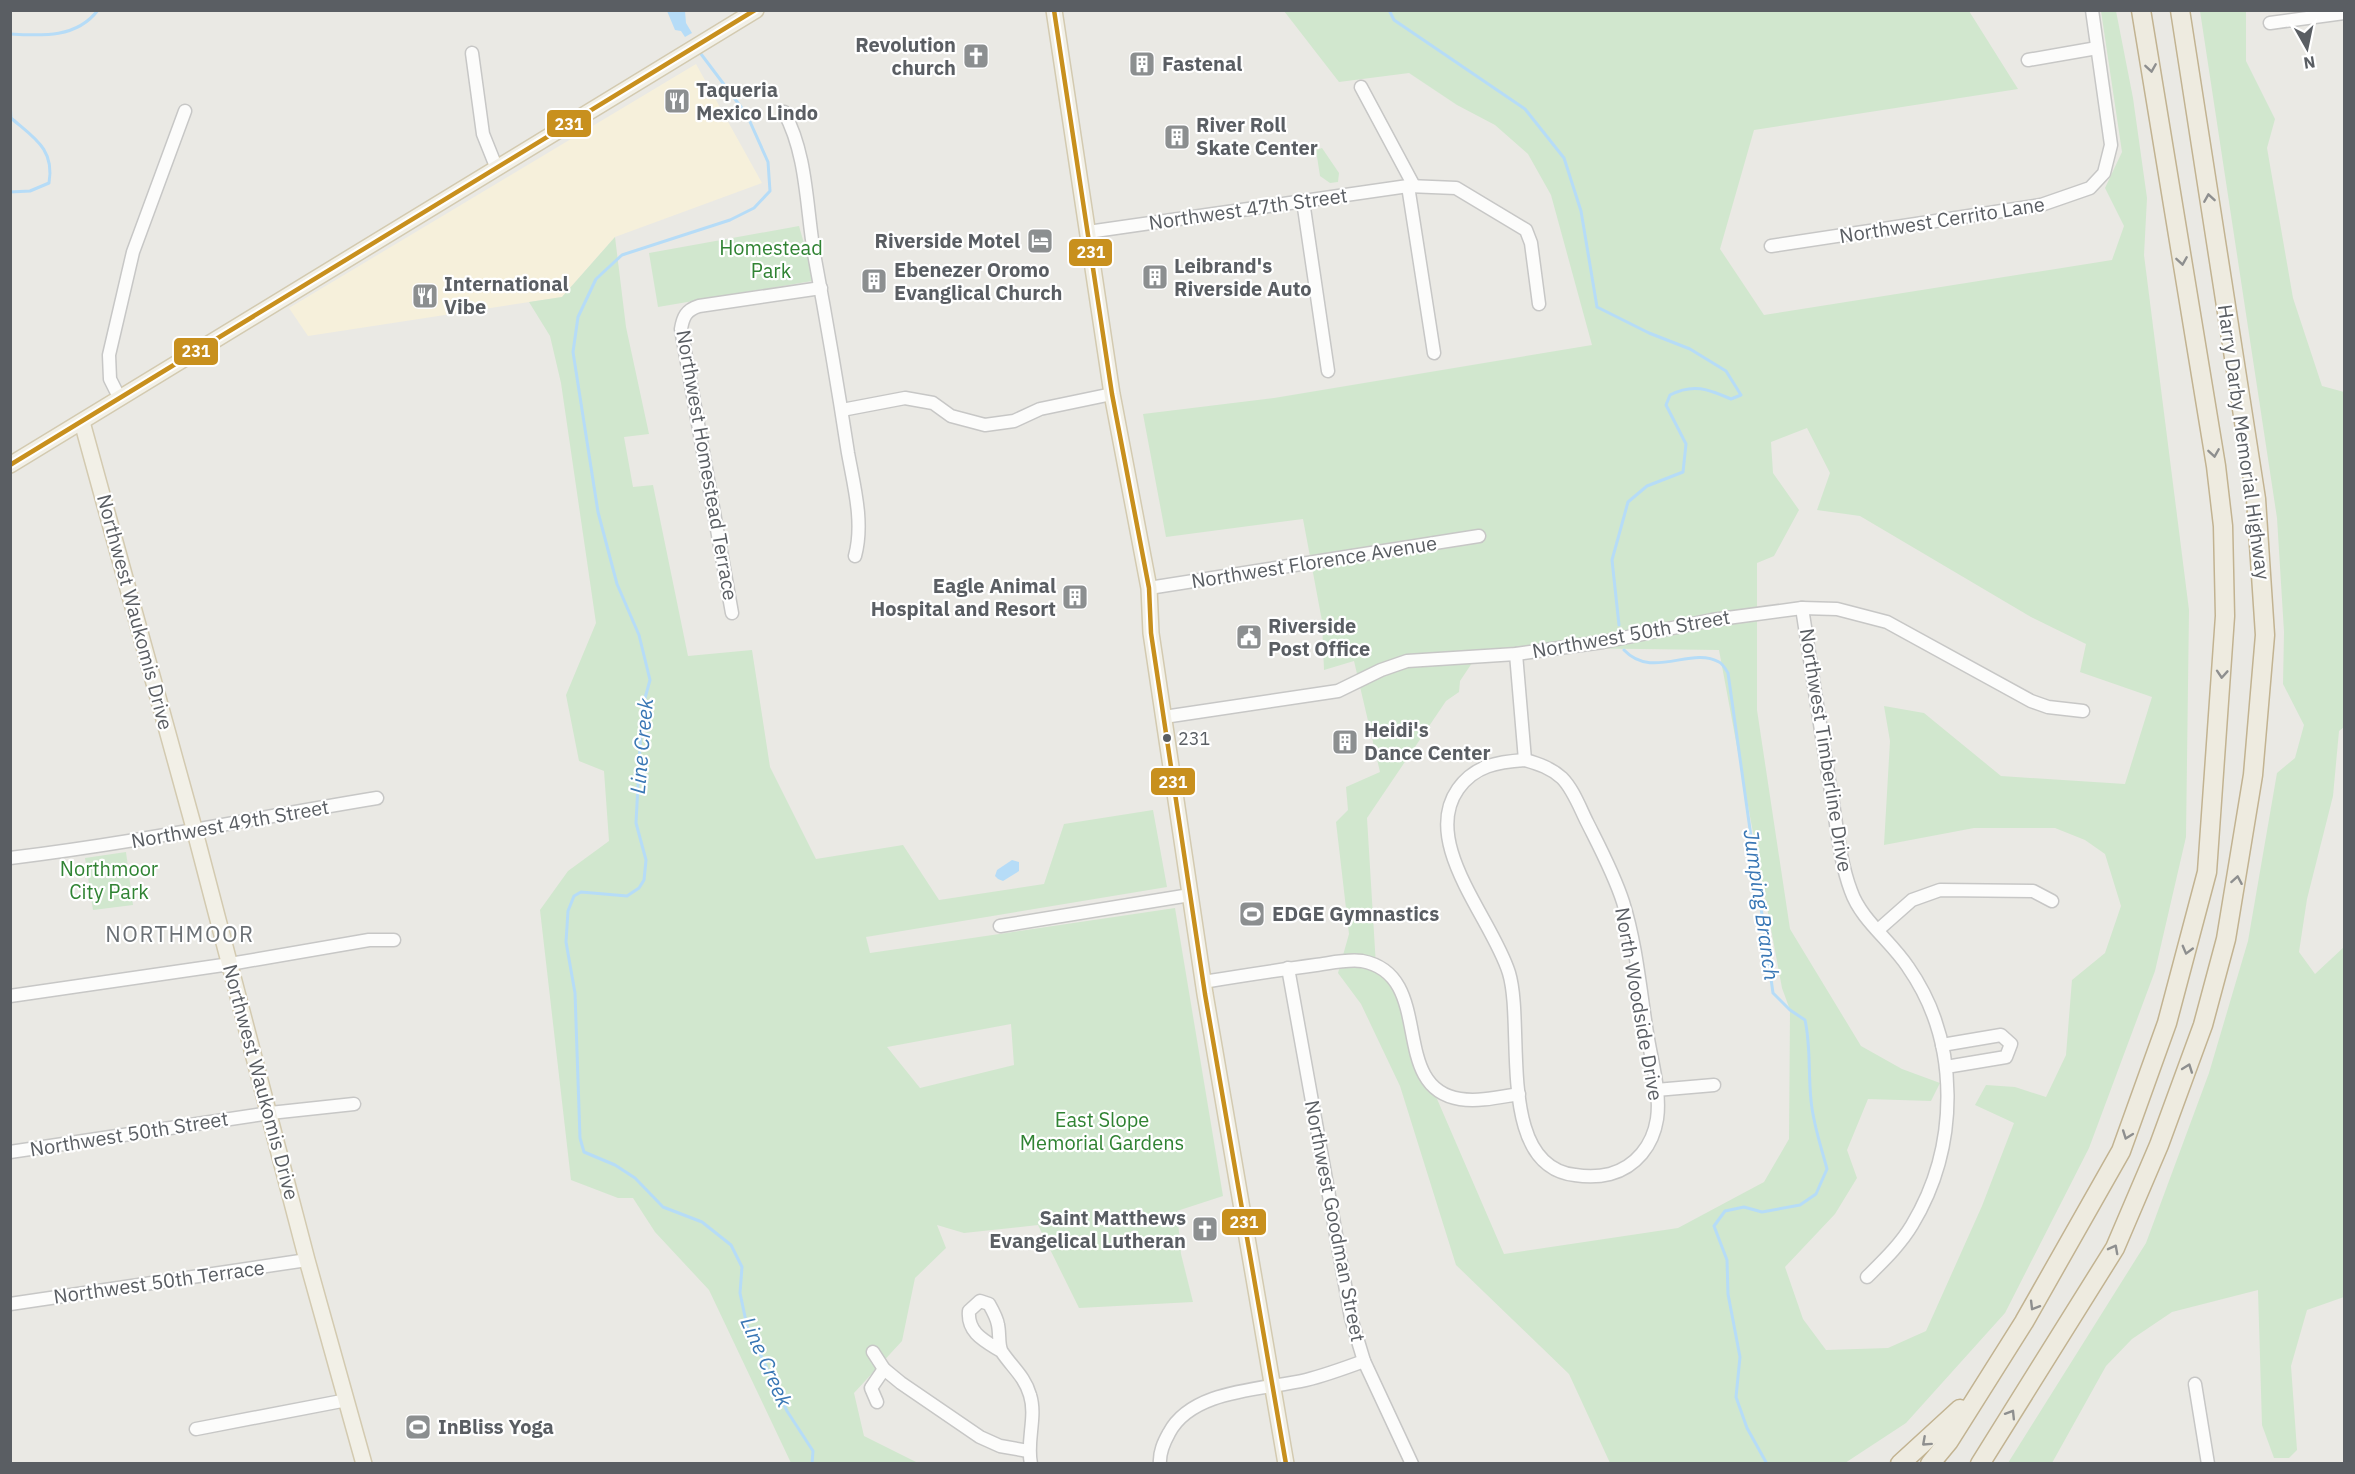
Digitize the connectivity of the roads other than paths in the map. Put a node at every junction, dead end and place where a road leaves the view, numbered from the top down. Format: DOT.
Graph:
graph roads {
  1 [pos="756,10"];
  2 [pos="1054,10"];
  3 [pos="2092,10"];
  4 [pos="2141,10"];
  5 [pos="2180,10"];
  6 [pos="2344,13"];
  7 [pos="2270,23"];
  8 [pos="2097,48"];
  9 [pos="472,53"];
  10 [pos="2028,60"];
  11 [pos="1361,87"];
  12 [pos="185,111"];
  13 [pos="784,112"];
  14 [pos="497,169"];
  15 [pos="1411,186"];
  16 [pos="1303,201"];
  17 [pos="1088,232"];
  18 [pos="1771,246"];
  19 [pos="821,288"];
  20 [pos="1539,304"];
  21 [pos="1434,353"];
  22 [pos="1328,371"];
  23 [pos="1112,394"];
  24 [pos="120,399"];
  25 [pos="842,410"];
  26 [pos="82,422"];
  27 [pos="10,465"];
  28 [pos="1479,536"];
  29 [pos="855,556"];
  30 [pos="1149,588"];
  31 [pos="1802,608"];
  32 [pos="732,613"];
  33 [pos="1516,654"];
  34 [pos="2083,711"];
  35 [pos="1164,717"];
  36 [pos="1525,760"];
  37 [pos="377,798"];
  38 [pos="194,828"];
  39 [pos="10,858"];
  40 [pos="1190,895"];
  41 [pos="2052,901"];
  42 [pos="1000,926"];
  43 [pos="1878,930"];
  44 [pos="394,940"];
  45 [pos="230,964"];
  46 [pos="1288,968"];
  47 [pos="1203,982"];
  48 [pos="10,996"];
  49 [pos="1942,1045"];
  50 [pos="1946,1068"];
  51 [pos="1714,1085"];
  52 [pos="1656,1090"];
  53 [pos="1519,1094"];
  54 [pos="354,1104"];
  55 [pos="270,1113"];
  56 [pos="10,1152"];
  57 [pos="307,1260"];
  58 [pos="1867,1277"];
  59 [pos="10,1304"];
  60 [pos="1001,1351"];
  61 [pos="873,1352"];
  62 [pos="1364,1361"];
  63 [pos="884,1369"];
  64 [pos="2195,1384"];
  65 [pos="1272,1385"];
  66 [pos="1980,1389"];
  67 [pos="347,1400"];
  68 [pos="877,1402"];
  69 [pos="196,1429"];
  70 [pos="1030,1457"];
  71 [pos="364,1464"];
  72 [pos="1160,1464"];
  73 [pos="1286,1464"];
  74 [pos="1412,1464"];
  75 [pos="1900,1464"];
  76 [pos="1930,1464"];
  77 [pos="1980,1464"];
  78 [pos="2208,1464"];
  1 -- 14 [label="main road"];
  2 -- 17 [label="main road"];
  3 -- 8 [label="street"];
  4 -- 66 [label="highway, Harry Darby Memorial Highway, one-way"];
  77 -- 5 [label="highway, Harry Darby Memorial Highway, one-way"];
  6 -- 7 [label="street"];
  8 -- 10 [label="street"];
  8 -- 18 [label="street, Northwest Cerrito Lane"];
  9 -- 14 [label="street"];
  11 -- 15 [label="street"];
  12 -- 24 [label="street"];
  13 -- 19 [label="street"];
  14 -- 24 [label="main road"];
  15 -- 16 [label="street, Northwest 47th Street"];
  15 -- 20 [label="street, Northwest 47th Street"];
  15 -- 21 [label="street"];
  16 -- 17 [label="street, Northwest 47th Street"];
  16 -- 22 [label="street"];
  17 -- 23 [label="main road"];
  19 -- 25 [label="street"];
  19 -- 32 [label="street, Northwest Homestead Terrace"];
  23 -- 25 [label="street"];
  23 -- 30 [label="main road"];
  24 -- 26 [label="main road"];
  25 -- 29 [label="street"];
  26 -- 27 [label="main road"];
  26 -- 38 [label="main road, Northwest Waukomis Drive"];
  28 -- 30 [label="street, Northwest Florence Avenue"];
  30 -- 35 [label="main road"];
  31 -- 33 [label="street, Northwest 50th Street"];
  31 -- 34 [label="street, Northwest 50th Street"];
  31 -- 43 [label="street, Northwest Timberline Drive"];
  33 -- 35 [label="street, Northwest 50th Street"];
  33 -- 36 [label="street"];
  35 -- 40 [label="main road"];
  36 -- 52 [label="street, North Woodside Drive"];
  36 -- 53 [label="street"];
  37 -- 38 [label="street, Northwest 49th Street"];
  38 -- 39 [label="street, Northwest 49th Street"];
  38 -- 45 [label="main road, Northwest Waukomis Drive"];
  40 -- 42 [label="street"];
  40 -- 47 [label="main road"];
  41 -- 43 [label="street"];
  43 -- 49 [label="street, Northwest Timberline Drive"];
  44 -- 45 [label="street"];
  45 -- 48 [label="street"];
  45 -- 55 [label="main road, Northwest Waukomis Drive"];
  46 -- 47 [label="street"];
  46 -- 53 [label="street"];
  46 -- 62 [label="street, Northwest Goodman Street"];
  47 -- 65 [label="main road"];
  49 -- 50 [label="street, Northwest Timberline Drive"];
  49 -- 50 [label="street"];
  50 -- 58 [label="street, Northwest Timberline Drive"];
  51 -- 52 [label="street"];
  52 -- 53 [label="street, North Woodside Drive"];
  54 -- 55 [label="street, Northwest 50th Street"];
  55 -- 56 [label="street, Northwest 50th Street"];
  55 -- 57 [label="main road, Northwest Waukomis Drive"];
  57 -- 59 [label="street, Northwest 50th Terrace"];
  57 -- 67 [label="main road, Northwest Waukomis Drive"];
  60 -- 70 [label="street"];
  61 -- 63 [label="street"];
  62 -- 65 [label="street"];
  62 -- 74 [label="street, Northwest Goodman Street"];
  63 -- 68 [label="street"];
  63 -- 70 [label="street"];
  64 -- 78 [label="street"];
  65 -- 72 [label="street"];
  65 -- 73 [label="main road"];
  66 -- 75 [label="highway, one-way"];
  66 -- 76 [label="highway"];
  67 -- 69 [label="street"];
  67 -- 71 [label="main road, Northwest Waukomis Drive"];
}
